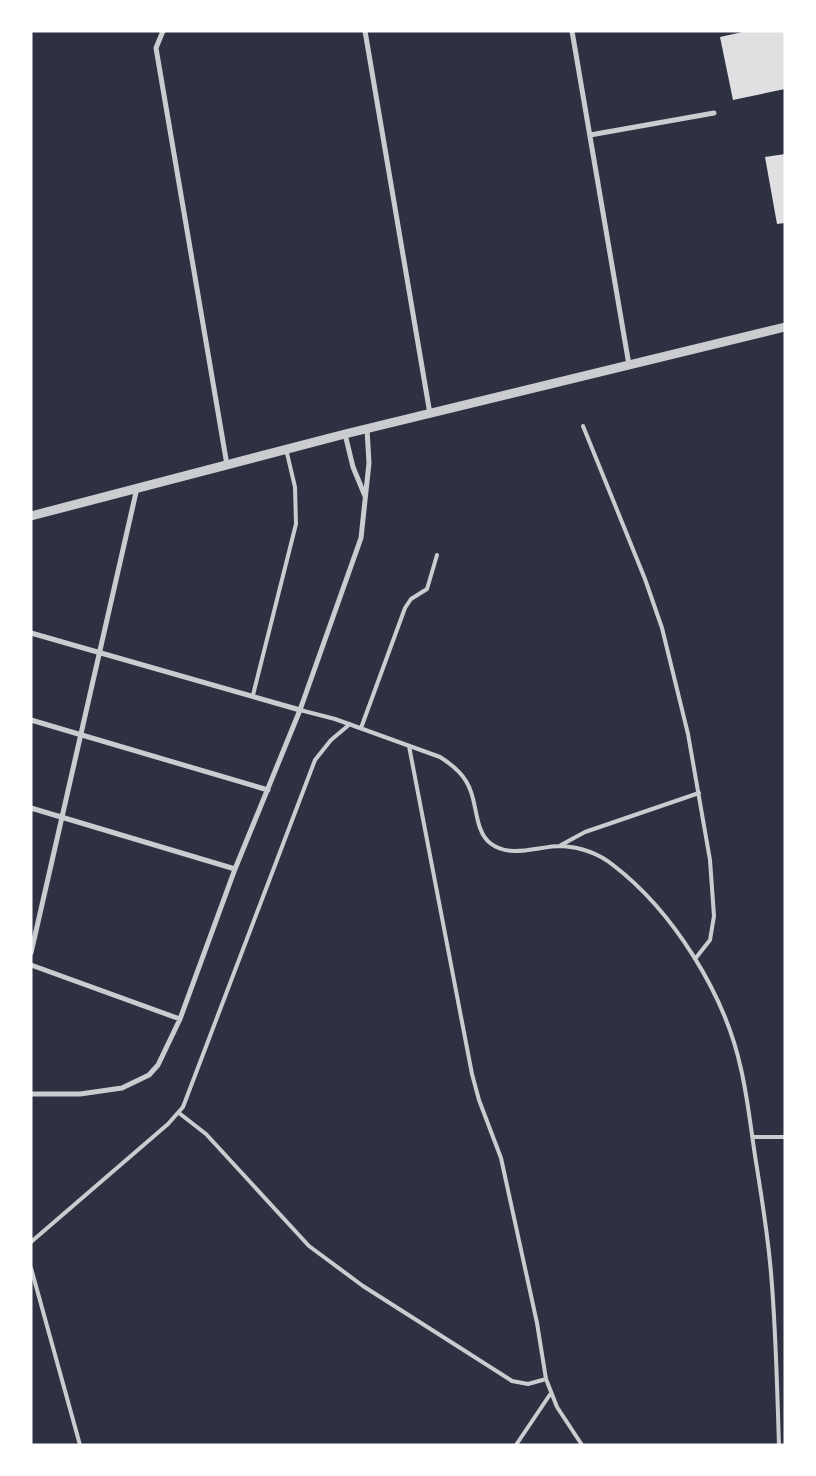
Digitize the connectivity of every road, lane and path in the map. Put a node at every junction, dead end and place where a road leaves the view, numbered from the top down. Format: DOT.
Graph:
graph roads {
  1 [pos="163,31"];
  2 [pos="365,31"];
  3 [pos="572,31"];
  4 [pos="714,113"];
  5 [pos="590,135"];
  6 [pos="785,327"];
  7 [pos="629,365"];
  8 [pos="430,414"];
  9 [pos="583,426"];
  10 [pos="367,429"];
  11 [pos="345,434"];
  12 [pos="286,449"];
  13 [pos="227,465"];
  14 [pos="137,488"];
  15 [pos="365,496"];
  16 [pos="31,516"];
  17 [pos="437,555"];
  18 [pos="31,633"];
  19 [pos="101,652"];
  20 [pos="253,695"];
  21 [pos="300,710"];
  22 [pos="31,720"];
  23 [pos="350,724"];
  24 [pos="361,728"];
  25 [pos="80,734"];
  26 [pos="409,746"];
  27 [pos="268,790"];
  28 [pos="698,793"];
  29 [pos="31,808"];
  30 [pos="61,817"];
  31 [pos="560,846"];
  32 [pos="235,869"];
  33 [pos="31,953"];
  34 [pos="695,959"];
  35 [pos="31,965"];
  36 [pos="180,1019"];
  37 [pos="31,1094"];
  38 [pos="179,1113"];
  39 [pos="752,1137"];
  40 [pos="785,1137"];
  41 [pos="31,1242"];
  42 [pos="31,1268"];
  43 [pos="546,1379"];
  44 [pos="551,1393"];
  45 [pos="80,1445"];
  46 [pos="516,1445"];
  47 [pos="582,1445"];
  48 [pos="779,1445"];
  1 -- 13 [label="street"];
  2 -- 8 [label="street"];
  3 -- 5 [label="street"];
  4 -- 5 [label="street"];
  5 -- 7 [label="street"];
  6 -- 7 [label="street"];
  7 -- 8 [label="street"];
  8 -- 10 [label="street"];
  9 -- 28 [label="lane"];
  10 -- 11 [label="street"];
  10 -- 15 [label="street"];
  11 -- 12 [label="street"];
  11 -- 15 [label="street"];
  12 -- 13 [label="street"];
  12 -- 20 [label="lane"];
  13 -- 14 [label="street"];
  14 -- 16 [label="street"];
  14 -- 19 [label="street"];
  15 -- 21 [label="street"];
  17 -- 24 [label="lane"];
  18 -- 19 [label="street"];
  19 -- 20 [label="street"];
  19 -- 25 [label="street"];
  20 -- 21 [label="street"];
  21 -- 23 [label="lane"];
  21 -- 27 [label="street"];
  22 -- 25 [label="street"];
  23 -- 24 [label="lane"];
  23 -- 38 [label="lane"];
  24 -- 26 [label="lane"];
  25 -- 27 [label="street"];
  25 -- 30 [label="street"];
  26 -- 31 [label="lane"];
  26 -- 43 [label="lane"];
  27 -- 32 [label="street"];
  28 -- 31 [label="lane"];
  28 -- 34 [label="lane"];
  29 -- 30 [label="street"];
  30 -- 32 [label="street"];
  30 -- 33 [label="street"];
  31 -- 34 [label="lane"];
  32 -- 36 [label="street"];
  34 -- 39 [label="lane"];
  35 -- 36 [label="street"];
  36 -- 37 [label="street"];
  38 -- 41 [label="lane"];
  38 -- 43 [label="lane"];
  39 -- 40 [label="lane"];
  39 -- 48 [label="lane"];
  42 -- 45 [label="lane"];
  43 -- 44 [label="lane"];
  44 -- 46 [label="lane"];
  44 -- 47 [label="lane"];
}
